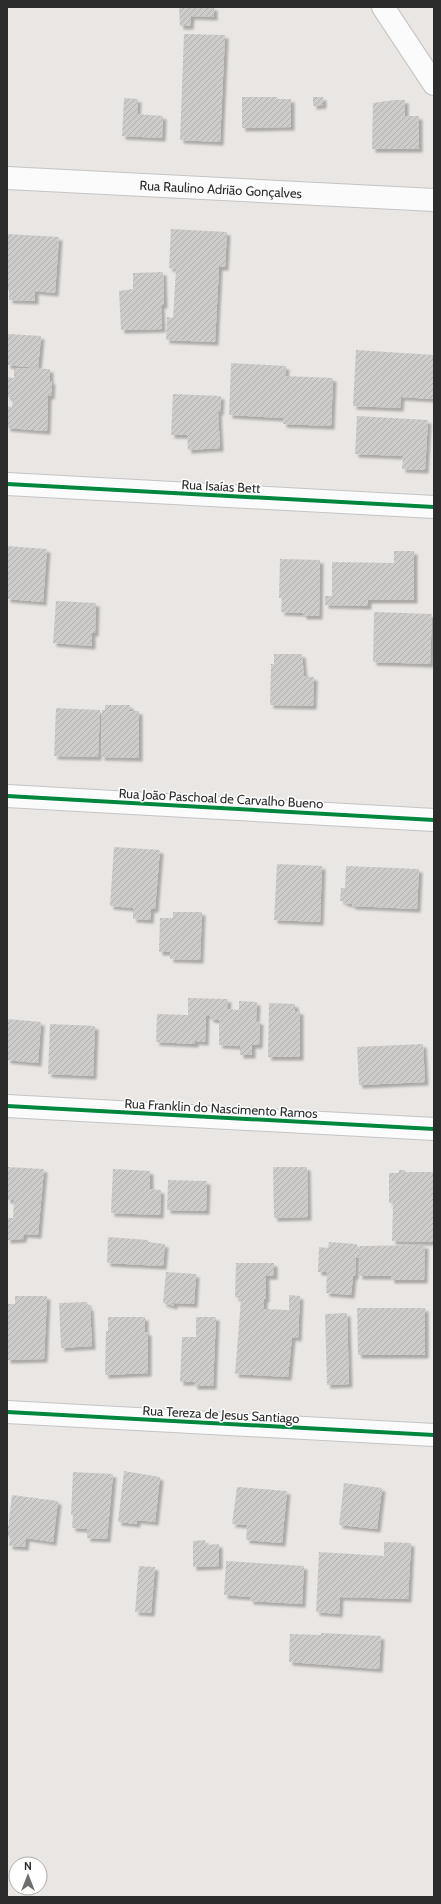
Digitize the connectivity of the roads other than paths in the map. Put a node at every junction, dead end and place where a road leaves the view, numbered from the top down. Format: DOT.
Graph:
graph roads {
  1 [pos="383,7"];
  2 [pos="434,84"];
  3 [pos="7,178"];
  4 [pos="434,200"];
  5 [pos="7,484"];
  6 [pos="434,507"];
  7 [pos="7,796"];
  8 [pos="434,820"];
  9 [pos="7,1106"];
  10 [pos="434,1129"];
  11 [pos="7,1412"];
  12 [pos="434,1435"];
  1 -- 2 [label="street"];
  3 -- 4 [label="street, Rua Raulino Adrião Gonçalves"];
  5 -- 6 [label="street, Rua Isaías Bett"];
  7 -- 8 [label="street, Rua João Paschoal de Carvalho Bueno"];
  9 -- 10 [label="street, Rua Franklin do Nascimento Ramos"];
  11 -- 12 [label="street, Rua Tereza de Jesus Santiago"];
}
